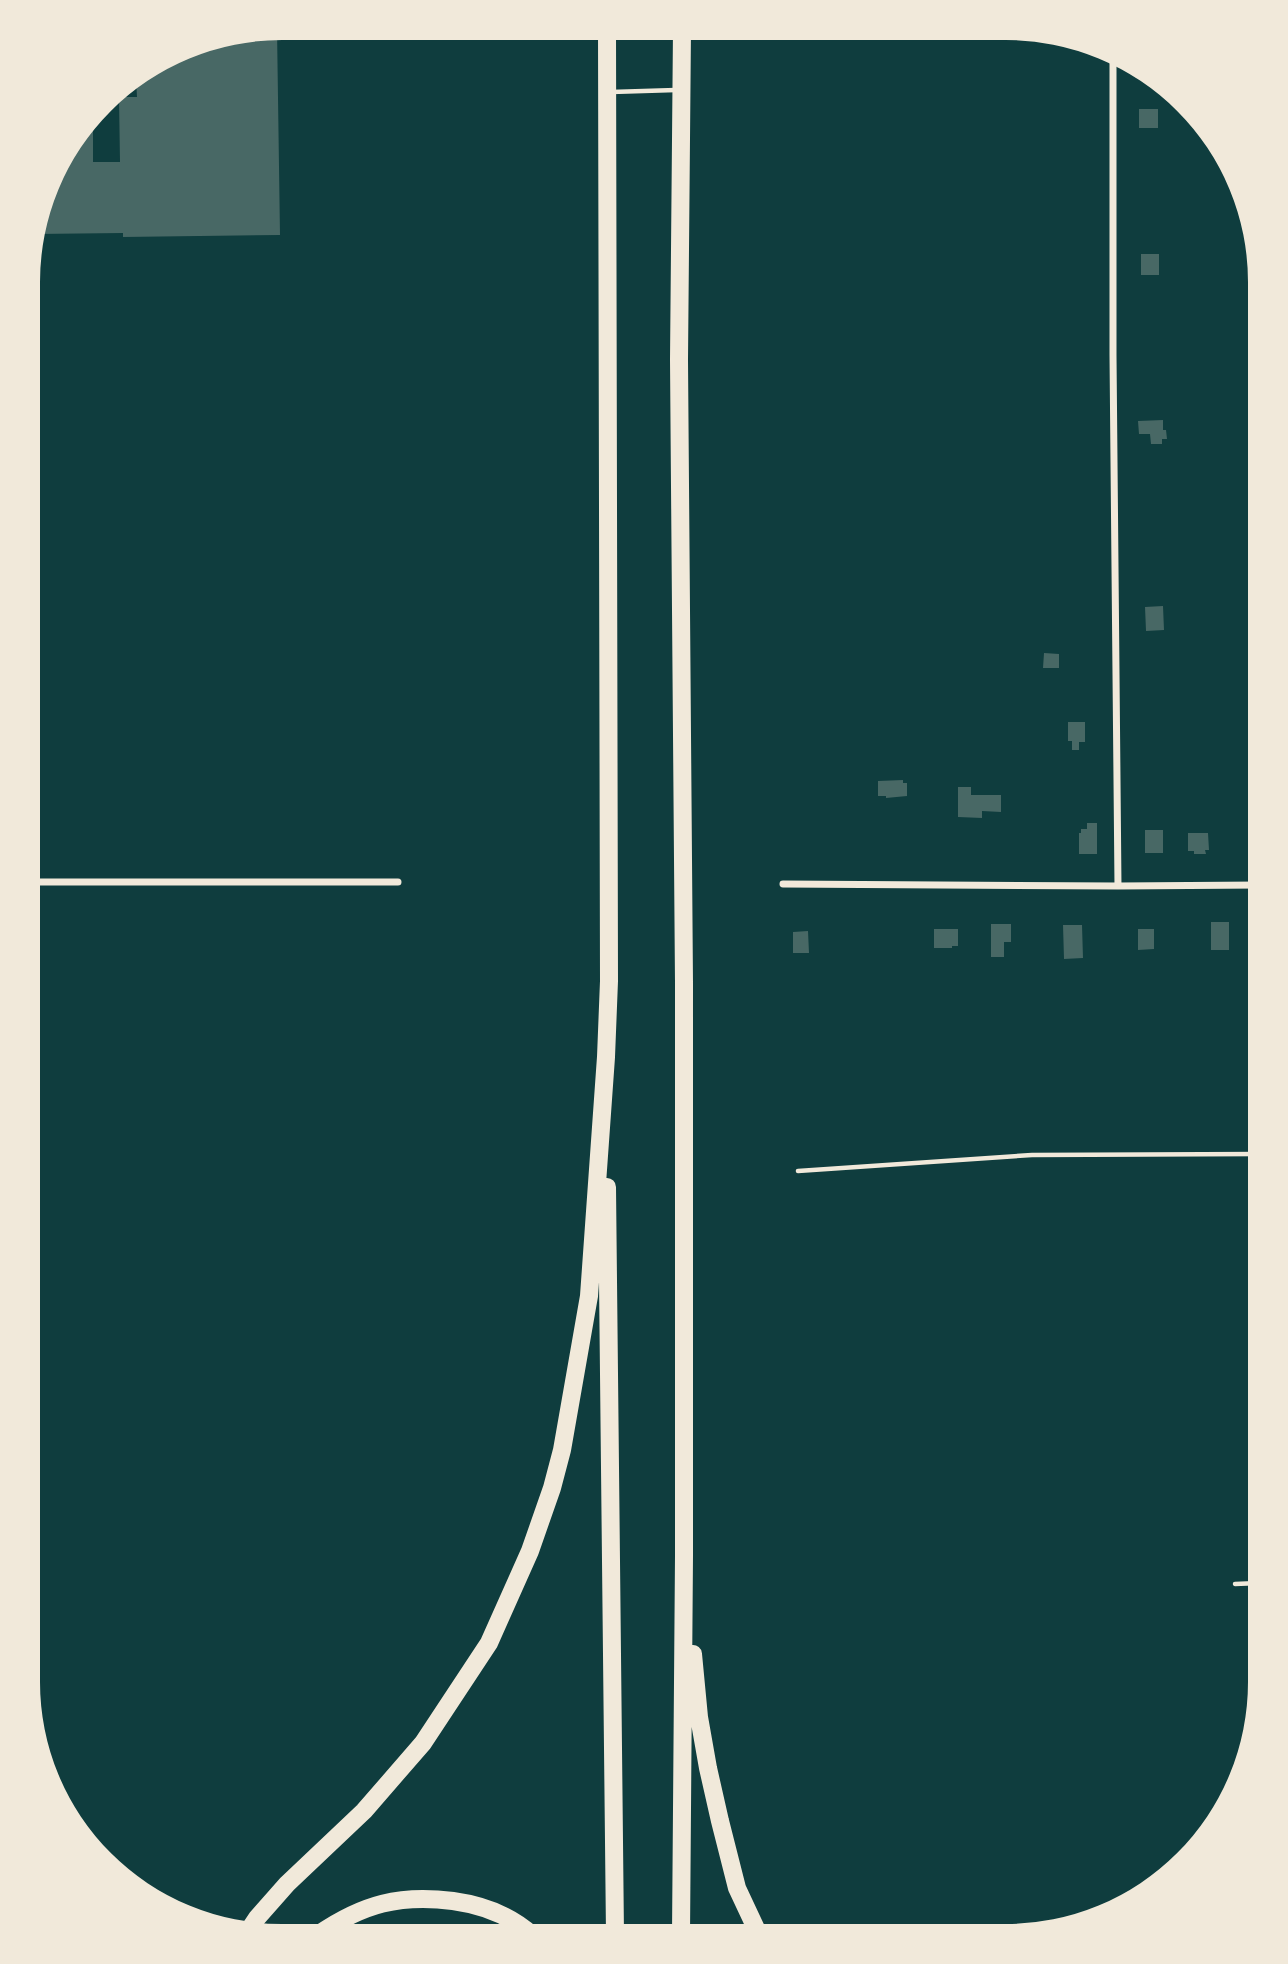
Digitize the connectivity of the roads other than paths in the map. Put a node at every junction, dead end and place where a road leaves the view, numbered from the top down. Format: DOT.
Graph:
graph roads {
  1 [pos="607,40"];
  2 [pos="682,40"];
  3 [pos="1113,66"];
  4 [pos="682,90"];
  5 [pos="607,92"];
  6 [pos="40,882"];
  7 [pos="398,882"];
  8 [pos="783,884"];
  9 [pos="1248,885"];
  10 [pos="1118,886"];
  11 [pos="606,1058"];
  12 [pos="1247,1154"];
  13 [pos="798,1171"];
  14 [pos="684,1556"];
  15 [pos="1247,1583"];
  16 [pos="1235,1584"];
  17 [pos="254,1922"];
  18 [pos="335,1924"];
  19 [pos="516,1924"];
  20 [pos="615,1924"];
  21 [pos="681,1924"];
  22 [pos="754,1924"];
  1 -- 5 [label="highway"];
  2 -- 4 [label="highway"];
  3 -- 10 [label="street"];
  4 -- 5 [label="lane"];
  4 -- 14 [label="highway"];
  5 -- 11 [label="highway"];
  6 -- 7 [label="street"];
  8 -- 10 [label="street"];
  9 -- 10 [label="street"];
  11 -- 17 [label="highway"];
  11 -- 20 [label="highway"];
  12 -- 13 [label="lane"];
  14 -- 21 [label="highway"];
  14 -- 22 [label="highway"];
  15 -- 16 [label="lane"];
  18 -- 19 [label="highway"];
}
